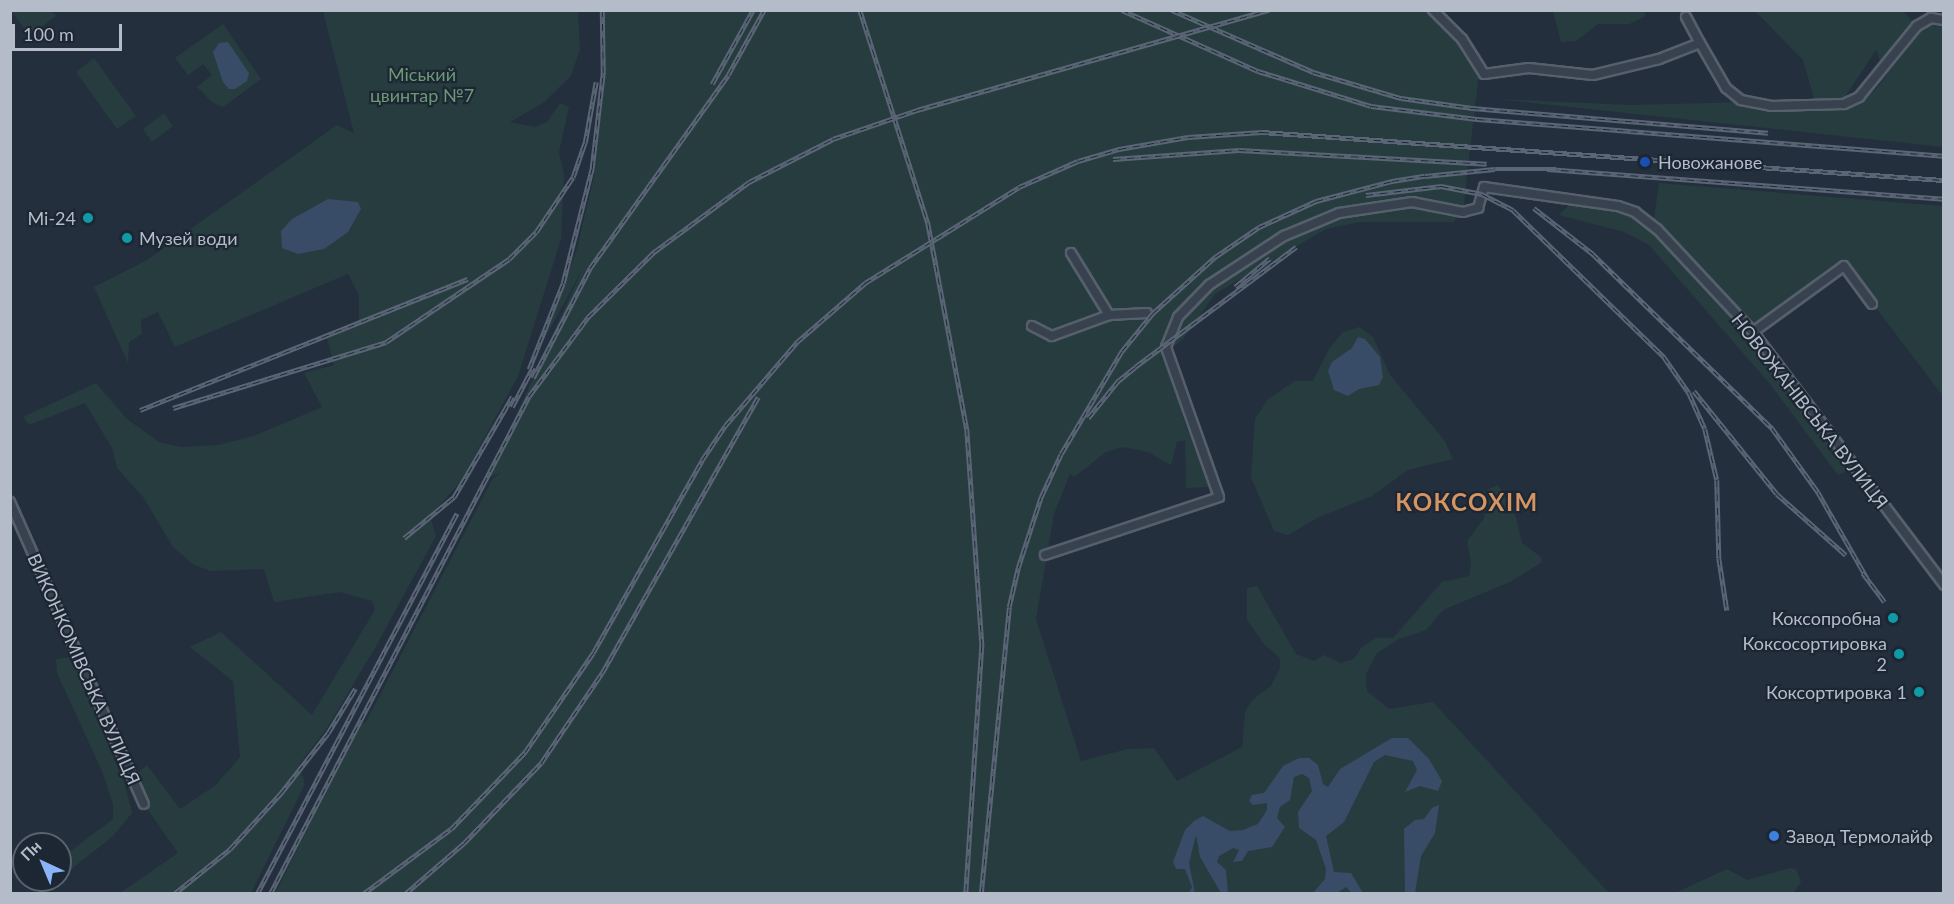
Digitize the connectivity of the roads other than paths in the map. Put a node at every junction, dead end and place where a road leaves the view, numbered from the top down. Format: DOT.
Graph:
graph roads {
  1 [pos="1433,10"];
  2 [pos="1686,17"];
  3 [pos="1944,20"];
  4 [pos="1700,43"];
  5 [pos="1071,253"];
  6 [pos="1872,304"];
  7 [pos="1147,313"];
  8 [pos="1109,315"];
  9 [pos="1032,326"];
  10 [pos="1753,332"];
  11 [pos="10,502"];
  12 [pos="1046,555"];
  13 [pos="1944,585"];
  14 [pos="144,804"];
  1 -- 4 [label="street"];
  2 -- 4 [label="street"];
  3 -- 4 [label="street"];
  5 -- 8 [label="street"];
  6 -- 10 [label="street"];
  7 -- 8 [label="street"];
  8 -- 9 [label="street"];
  10 -- 12 [label="street, НОВОЖАНІВСЬКА ВУЛИЦЯ"];
  10 -- 13 [label="street, НОВОЖАНІВСЬКА ВУЛИЦЯ"];
  11 -- 14 [label="street, ВИКОНКОМІВСЬКА ВУЛИЦЯ"];
}
